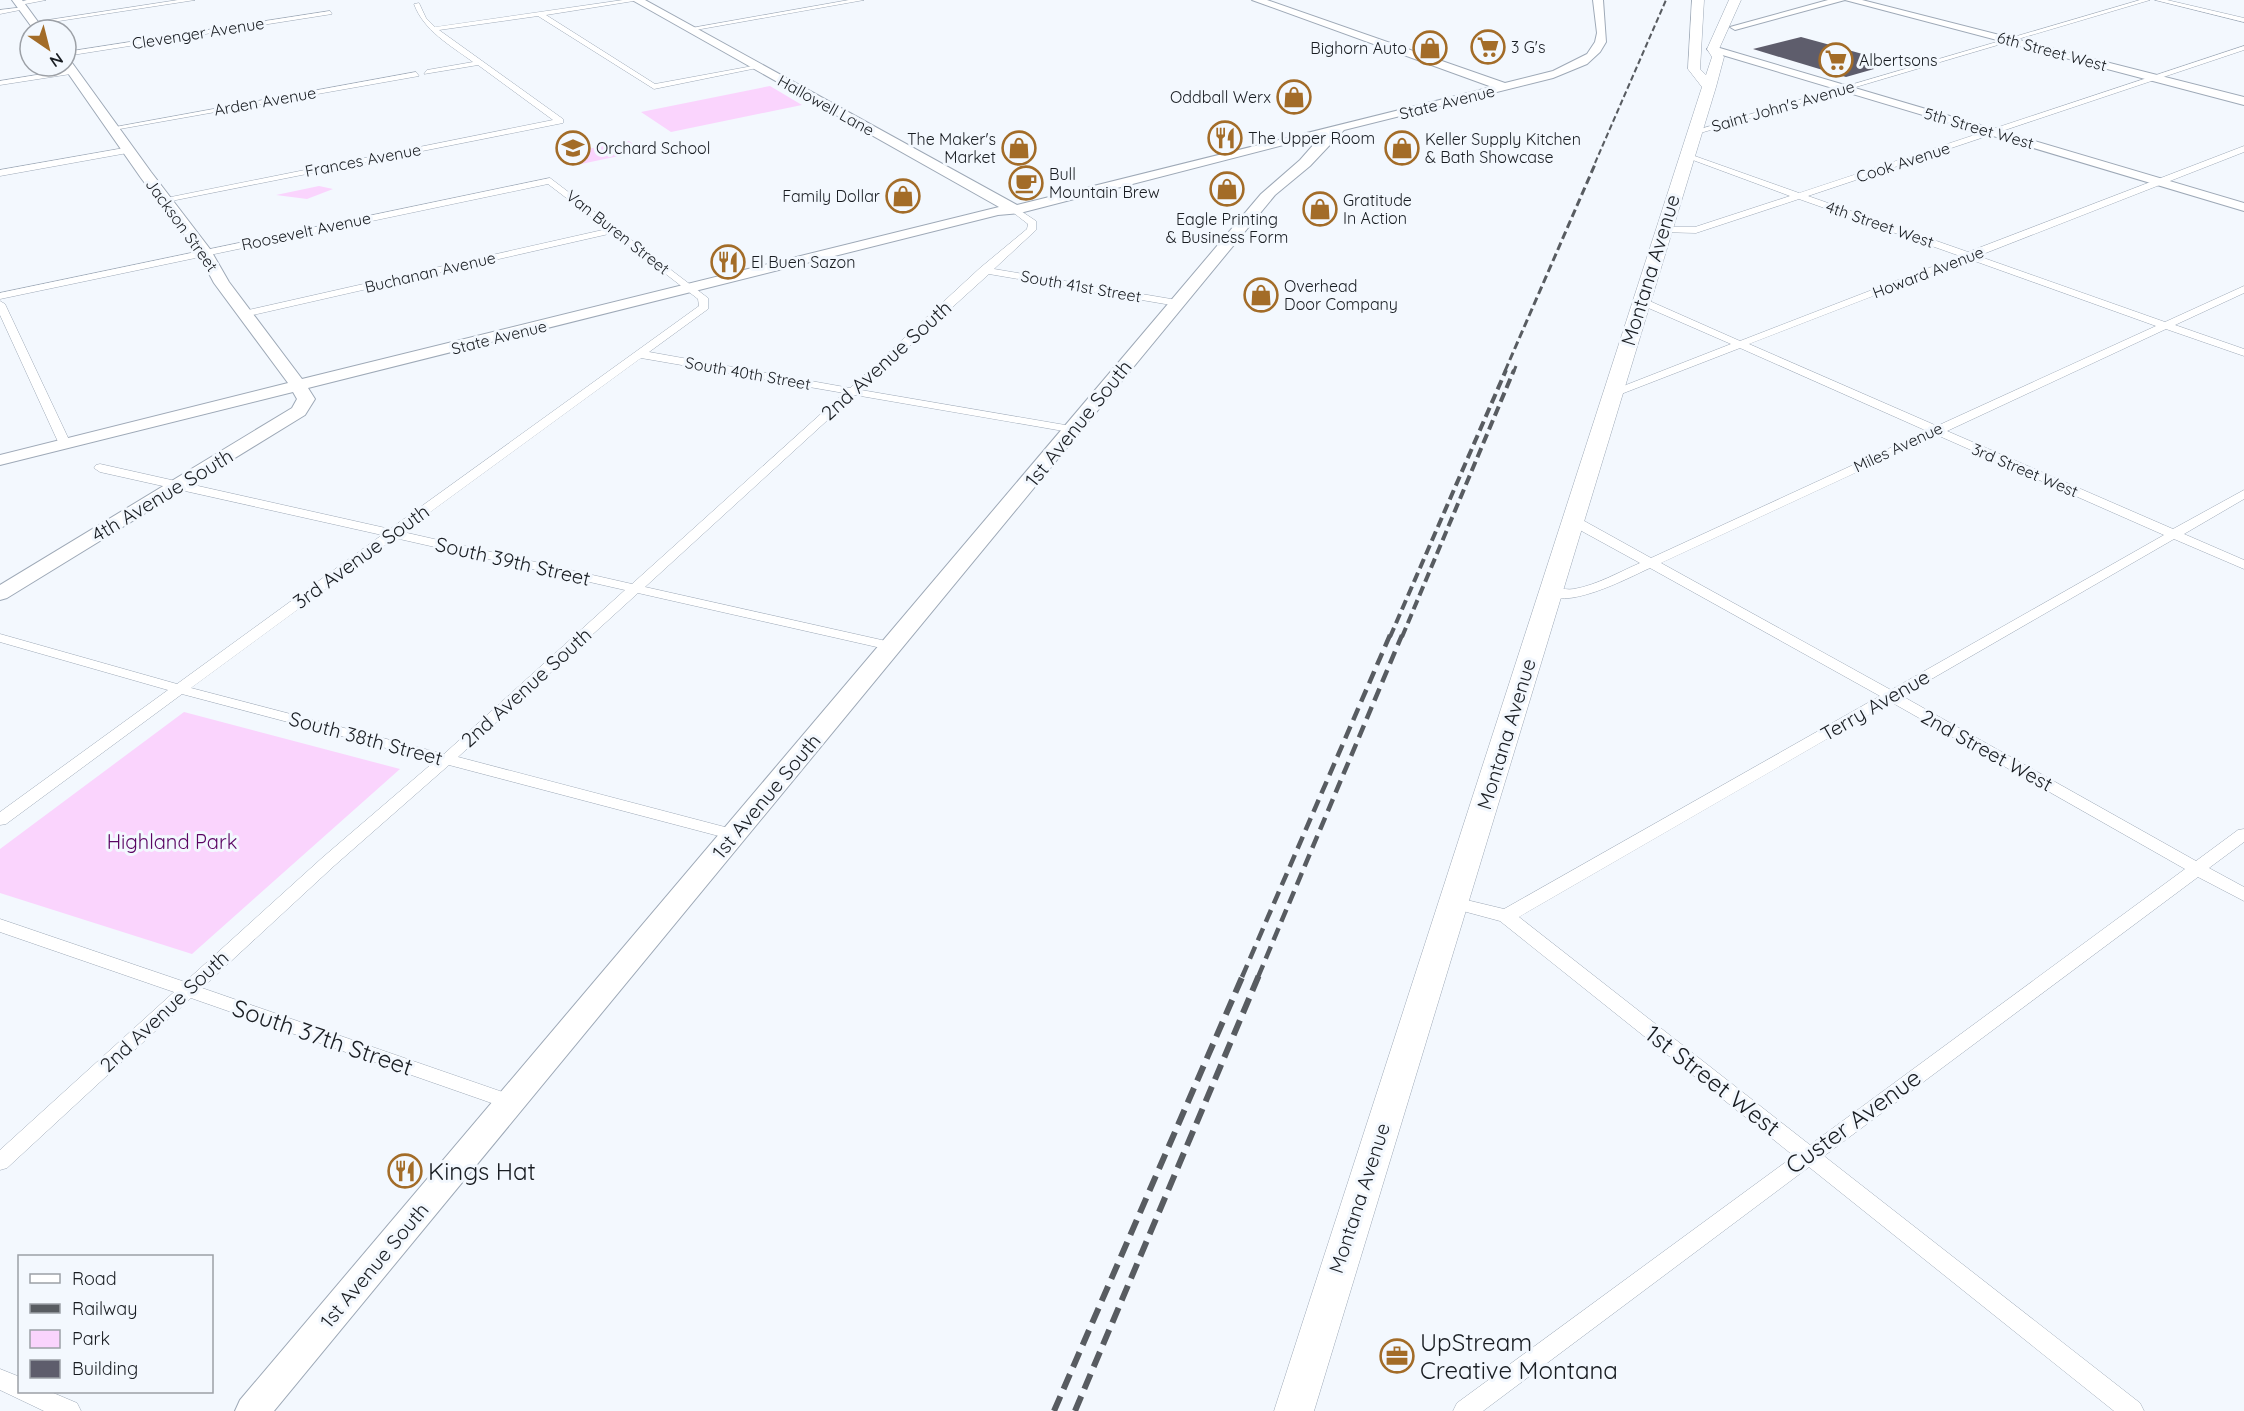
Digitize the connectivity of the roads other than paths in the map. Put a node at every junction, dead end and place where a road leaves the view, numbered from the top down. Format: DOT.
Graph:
graph roads {
  1 [pos="44,0"];
  2 [pos="192,0"];
  3 [pos="637,0"];
  4 [pos="861,0"];
  5 [pos="1257,0"];
  6 [pos="1587,0"];
  7 [pos="1598,0"];
  8 [pos="1698,0"];
  9 [pos="1735,0"];
  10 [pos="1749,0"];
  11 [pos="1840,0"];
  12 [pos="2147,0"];
  13 [pos="2158,0"];
  14 [pos="1856,1"];
  15 [pos="20,4"];
  16 [pos="417,4"];
  17 [pos="1710,8"];
  18 [pos="0,12"];
  19 [pos="330,13"];
  20 [pos="539,14"];
  21 [pos="30,18"];
  22 [pos="78,20"];
  23 [pos="2244,20"];
  24 [pos="1698,24"];
  25 [pos="1735,27"];
  26 [pos="433,29"];
  27 [pos="690,29"];
  28 [pos="2009,40"];
  29 [pos="2244,48"];
  30 [pos="78,52"];
  31 [pos="1719,53"];
  32 [pos="480,63"];
  33 [pos="758,67"];
  34 [pos="427,72"];
  35 [pos="416,74"];
  36 [pos="22,78"];
  37 [pos="78,78"];
  38 [pos="2156,78"];
  39 [pos="1490,82"];
  40 [pos="0,83"];
  41 [pos="1504,87"];
  42 [pos="1709,87"];
  43 [pos="1846,88"];
  44 [pos="1415,101"];
  45 [pos="2244,101"];
  46 [pos="1345,127"];
  47 [pos="114,128"];
  48 [pos="1994,132"];
  49 [pos="1312,135"];
  50 [pos="1690,144"];
  51 [pos="2244,149"];
  52 [pos="130,150"];
  53 [pos="1210,159"];
  54 [pos="1277,169"];
  55 [pos="0,173"];
  56 [pos="542,181"];
  57 [pos="2160,182"];
  58 [pos="1800,196"];
  59 [pos="166,199"];
  60 [pos="2244,207"];
  61 [pos="1007,209"];
  62 [pos="615,230"];
  63 [pos="1663,230"];
  64 [pos="205,252"];
  65 [pos="1968,256"];
  66 [pos="984,270"];
  67 [pos="691,289"];
  68 [pos="2244,289"];
  69 [pos="0,296"];
  70 [pos="1641,301"];
  71 [pos="1177,303"];
  72 [pos="0,304"];
  73 [pos="244,314"];
  74 [pos="2165,325"];
  75 [pos="1739,346"];
  76 [pos="2244,353"];
  77 [pos="639,354"];
  78 [pos="299,387"];
  79 [pos="852,390"];
  80 [pos="1612,394"];
  81 [pos="1071,430"];
  82 [pos="1934,430"];
  83 [pos="65,444"];
  84 [pos="0,460"];
  85 [pos="100,468"];
  86 [pos="177,486"];
  87 [pos="2244,494"];
  88 [pos="1572,520"];
  89 [pos="391,534"];
  90 [pos="2174,535"];
  91 [pos="1651,563"];
  92 [pos="2244,565"];
  93 [pos="634,589"];
  94 [pos="1549,592"];
  95 [pos="0,594"];
  96 [pos="0,638"];
  97 [pos="890,646"];
  98 [pos="179,689"];
  99 [pos="1890,696"];
  100 [pos="447,759"];
  101 [pos="0,820"];
  102 [pos="2244,834"];
  103 [pos="734,835"];
  104 [pos="2197,868"];
  105 [pos="2244,895"];
  106 [pos="1454,903"];
  107 [pos="1506,916"];
  108 [pos="0,925"];
  109 [pos="188,989"];
  110 [pos="510,1102"];
  111 [pos="1808,1155"];
  112 [pos="0,1162"];
  113 [pos="0,1379"];
  114 [pos="18,1387"];
  115 [pos="29,1393"];
  116 [pos="69,1411"];
  117 [pos="252,1411"];
  118 [pos="1294,1411"];
  119 [pos="1465,1411"];
  120 [pos="2132,1411"];
  1 -- 15 [label="street"];
  2 -- 22 [label="street"];
  3 -- 20 [label="street"];
  3 -- 27 [label="street, Hallowell Lane"];
  4 -- 27 [label="street"];
  5 -- 39 [label="street"];
  6 -- 39 [label="street, State Avenue"];
  7 -- 41 [label="street, State Avenue"];
  8 -- 24 [label="main road"];
  9 -- 31 [label="main road, Montana Avenue"];
  10 -- 25 [label="main road, Montana Avenue"];
  11 -- 25 [label="street"];
  12 -- 28 [label="street, Saint John's Avenue"];
  13 -- 23 [label="street"];
  14 -- 28 [label="street, 6th Street West"];
  15 -- 18 [label="street"];
  15 -- 21 [label="street"];
  16 -- 26 [label="street"];
  17 -- 24 [label="main road"];
  19 -- 30 [label="street, Clevenger Avenue"];
  20 -- 26 [label="street"];
  20 -- 33 [label="street"];
  24 -- 42 [label="main road"];
  25 -- 31 [label="main road, Montana Avenue"];
  26 -- 32 [label="street"];
  27 -- 33 [label="street, Hallowell Lane"];
  28 -- 38 [label="street, 6th Street West"];
  28 -- 43 [label="street, Saint John's Avenue"];
  29 -- 38 [label="street, Cook Avenue"];
  31 -- 42 [label="main road, Montana Avenue"];
  31 -- 43 [label="street, 5th Street West"];
  32 -- 34 [label="street"];
  32 -- 59 [label="street, Frances Avenue"];
  33 -- 61 [label="street, Hallowell Lane"];
  35 -- 47 [label="street, Arden Avenue"];
  36 -- 40 [label="street"];
  37 -- 47 [label="street, Jackson Street"];
  38 -- 45 [label="street, 6th Street West"];
  38 -- 48 [label="street, Cook Avenue"];
  39 -- 41 [label="street"];
  39 -- 44 [label="street, State Avenue"];
  41 -- 46 [label="street, State Avenue"];
  42 -- 50 [label="main road, Montana Avenue"];
  43 -- 48 [label="street, 5th Street West"];
  43 -- 50 [label="street, Saint John's Avenue"];
  44 -- 49 [label="street, 1st Avenue South"];
  44 -- 61 [label="street, State Avenue"];
  46 -- 49 [label="street, State Avenue"];
  46 -- 54 [label="street, 1st Avenue South"];
  47 -- 52 [label="street, Jackson Street"];
  48 -- 57 [label="street, 5th Street West"];
  48 -- 58 [label="street, Cook Avenue"];
  49 -- 53 [label="street, State Avenue"];
  49 -- 54 [label="street, 1st Avenue South"];
  50 -- 58 [label="street, 4th Street West"];
  50 -- 63 [label="main road, Montana Avenue"];
  51 -- 57 [label="street, Howard Avenue"];
  52 -- 55 [label="street"];
  52 -- 59 [label="street, Jackson Street"];
  53 -- 54 [label="street"];
  53 -- 61 [label="street, State Avenue"];
  54 -- 71 [label="street, 1st Avenue South"];
  56 -- 62 [label="street, Van Buren Street"];
  56 -- 64 [label="street, Roosevelt Avenue"];
  57 -- 60 [label="street, 5th Street West"];
  57 -- 65 [label="street, Howard Avenue"];
  58 -- 63 [label="street, Cook Avenue"];
  58 -- 65 [label="street, 4th Street West"];
  59 -- 64 [label="street, Jackson Street"];
  61 -- 66 [label="street, 2nd Avenue South"];
  61 -- 67 [label="street, State Avenue"];
  62 -- 67 [label="street, Van Buren Street"];
  62 -- 73 [label="street, Buchanan Avenue"];
  63 -- 70 [label="main road, Montana Avenue"];
  64 -- 69 [label="street, Roosevelt Avenue"];
  64 -- 73 [label="street, Jackson Street"];
  65 -- 74 [label="street, 4th Street West"];
  65 -- 75 [label="street, Howard Avenue"];
  66 -- 71 [label="street, South 41st Street"];
  66 -- 79 [label="street, 2nd Avenue South"];
  67 -- 77 [label="street, 3rd Avenue South"];
  67 -- 78 [label="street, State Avenue"];
  68 -- 74 [label="street, Miles Avenue"];
  70 -- 75 [label="street, 3rd Street West"];
  70 -- 80 [label="main road, Montana Avenue"];
  71 -- 81 [label="street, 1st Avenue South"];
  72 -- 83 [label="street"];
  73 -- 78 [label="street, Jackson Street"];
  74 -- 76 [label="street, 4th Street West"];
  74 -- 82 [label="street, Miles Avenue"];
  75 -- 80 [label="street, Howard Avenue"];
  75 -- 82 [label="street, 3rd Street West"];
  77 -- 79 [label="street, South 40th Street"];
  77 -- 89 [label="street, 3rd Avenue South"];
  78 -- 83 [label="street, State Avenue"];
  78 -- 86 [label="street, 4th Avenue South"];
  79 -- 81 [label="street, South 40th Street"];
  79 -- 93 [label="street, 2nd Avenue South"];
  80 -- 88 [label="main road, Montana Avenue"];
  81 -- 97 [label="street, 1st Avenue South"];
  82 -- 90 [label="street, 3rd Street West"];
  82 -- 91 [label="street, Miles Avenue"];
  83 -- 84 [label="street, State Avenue"];
  85 -- 86 [label="street, South 39th Street"];
  86 -- 89 [label="street, South 39th Street"];
  86 -- 95 [label="street, 4th Avenue South"];
  87 -- 90 [label="street, Terry Avenue"];
  88 -- 91 [label="street, 2nd Street West"];
  88 -- 94 [label="main road, Montana Avenue"];
  89 -- 93 [label="street, South 39th Street"];
  89 -- 98 [label="street, 3rd Avenue South"];
  90 -- 92 [label="street, 3rd Street West"];
  90 -- 99 [label="street, Terry Avenue"];
  91 -- 94 [label="street, Miles Avenue"];
  91 -- 99 [label="street, 2nd Street West"];
  93 -- 97 [label="street, South 39th Street"];
  93 -- 100 [label="street, 2nd Avenue South"];
  94 -- 106 [label="main road, Montana Avenue"];
  96 -- 98 [label="street, South 38th Street"];
  97 -- 103 [label="street, 1st Avenue South"];
  98 -- 100 [label="street, South 38th Street"];
  98 -- 101 [label="street, 3rd Avenue South"];
  99 -- 104 [label="street, 2nd Street West"];
  99 -- 107 [label="street, Terry Avenue"];
  100 -- 103 [label="street, South 38th Street"];
  100 -- 109 [label="street, 2nd Avenue South"];
  102 -- 104 [label="street, Custer Avenue"];
  103 -- 110 [label="street, 1st Avenue South"];
  104 -- 105 [label="street, 2nd Street West"];
  104 -- 111 [label="street, Custer Avenue"];
  106 -- 107 [label="street, 1st Street West"];
  106 -- 118 [label="main road, Montana Avenue"];
  107 -- 111 [label="street, 1st Street West"];
  108 -- 109 [label="street, South 37th Street"];
  109 -- 110 [label="street, South 37th Street"];
  109 -- 112 [label="street, 2nd Avenue South"];
  110 -- 117 [label="street, 1st Avenue South"];
  111 -- 119 [label="street, Custer Avenue"];
  111 -- 120 [label="street, 1st Street West"];
  113 -- 114 [label="street"];
  115 -- 116 [label="street"];
}
